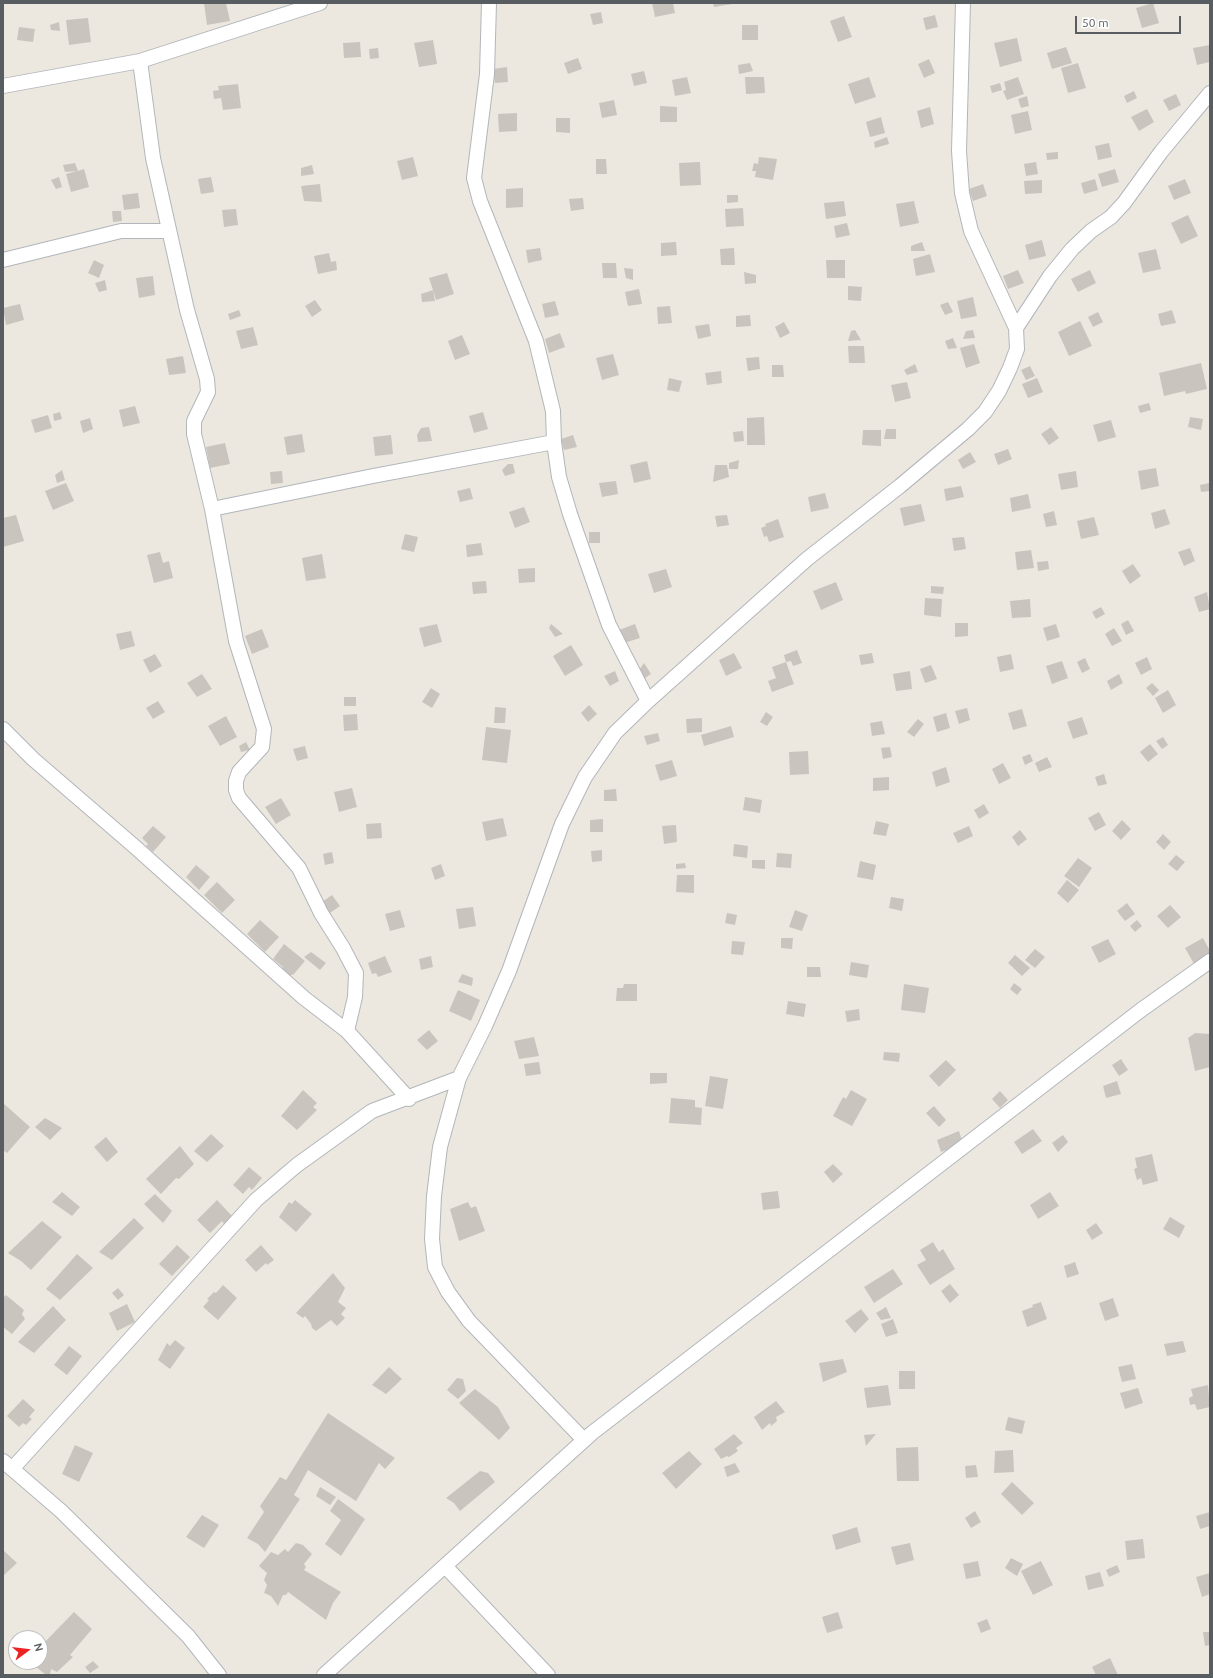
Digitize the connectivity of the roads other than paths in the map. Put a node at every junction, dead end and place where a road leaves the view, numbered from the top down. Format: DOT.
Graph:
graph roads {
  1 [pos="320,3"];
  2 [pos="489,3"];
  3 [pos="963,3"];
  4 [pos="140,61"];
  5 [pos="3,86"];
  6 [pos="1210,92"];
  7 [pos="169,231"];
  8 [pos="3,260"];
  9 [pos="1016,328"];
  10 [pos="554,442"];
  11 [pos="212,509"];
  12 [pos="648,701"];
  13 [pos="3,729"];
  14 [pos="1210,961"];
  15 [pos="347,1031"];
  16 [pos="459,1078"];
  17 [pos="408,1099"];
  18 [pos="584,1440"];
  19 [pos="7,1465"];
  20 [pos="445,1566"];
  21 [pos="219,1675"];
  22 [pos="324,1675"];
  23 [pos="548,1675"];
  1 -- 4 [label="street"];
  2 -- 10 [label="street"];
  3 -- 9 [label="street"];
  4 -- 5 [label="street"];
  4 -- 7 [label="street"];
  6 -- 9 [label="street"];
  7 -- 8 [label="street"];
  7 -- 11 [label="street"];
  9 -- 12 [label="street"];
  10 -- 11 [label="street"];
  10 -- 12 [label="street"];
  11 -- 15 [label="street"];
  12 -- 16 [label="street"];
  13 -- 15 [label="street"];
  14 -- 18 [label="street"];
  15 -- 17 [label="street"];
  16 -- 17 [label="street"];
  16 -- 18 [label="street"];
  17 -- 19 [label="street"];
  18 -- 20 [label="street"];
  19 -- 21 [label="street"];
  20 -- 22 [label="street"];
  20 -- 23 [label="street"];
}
